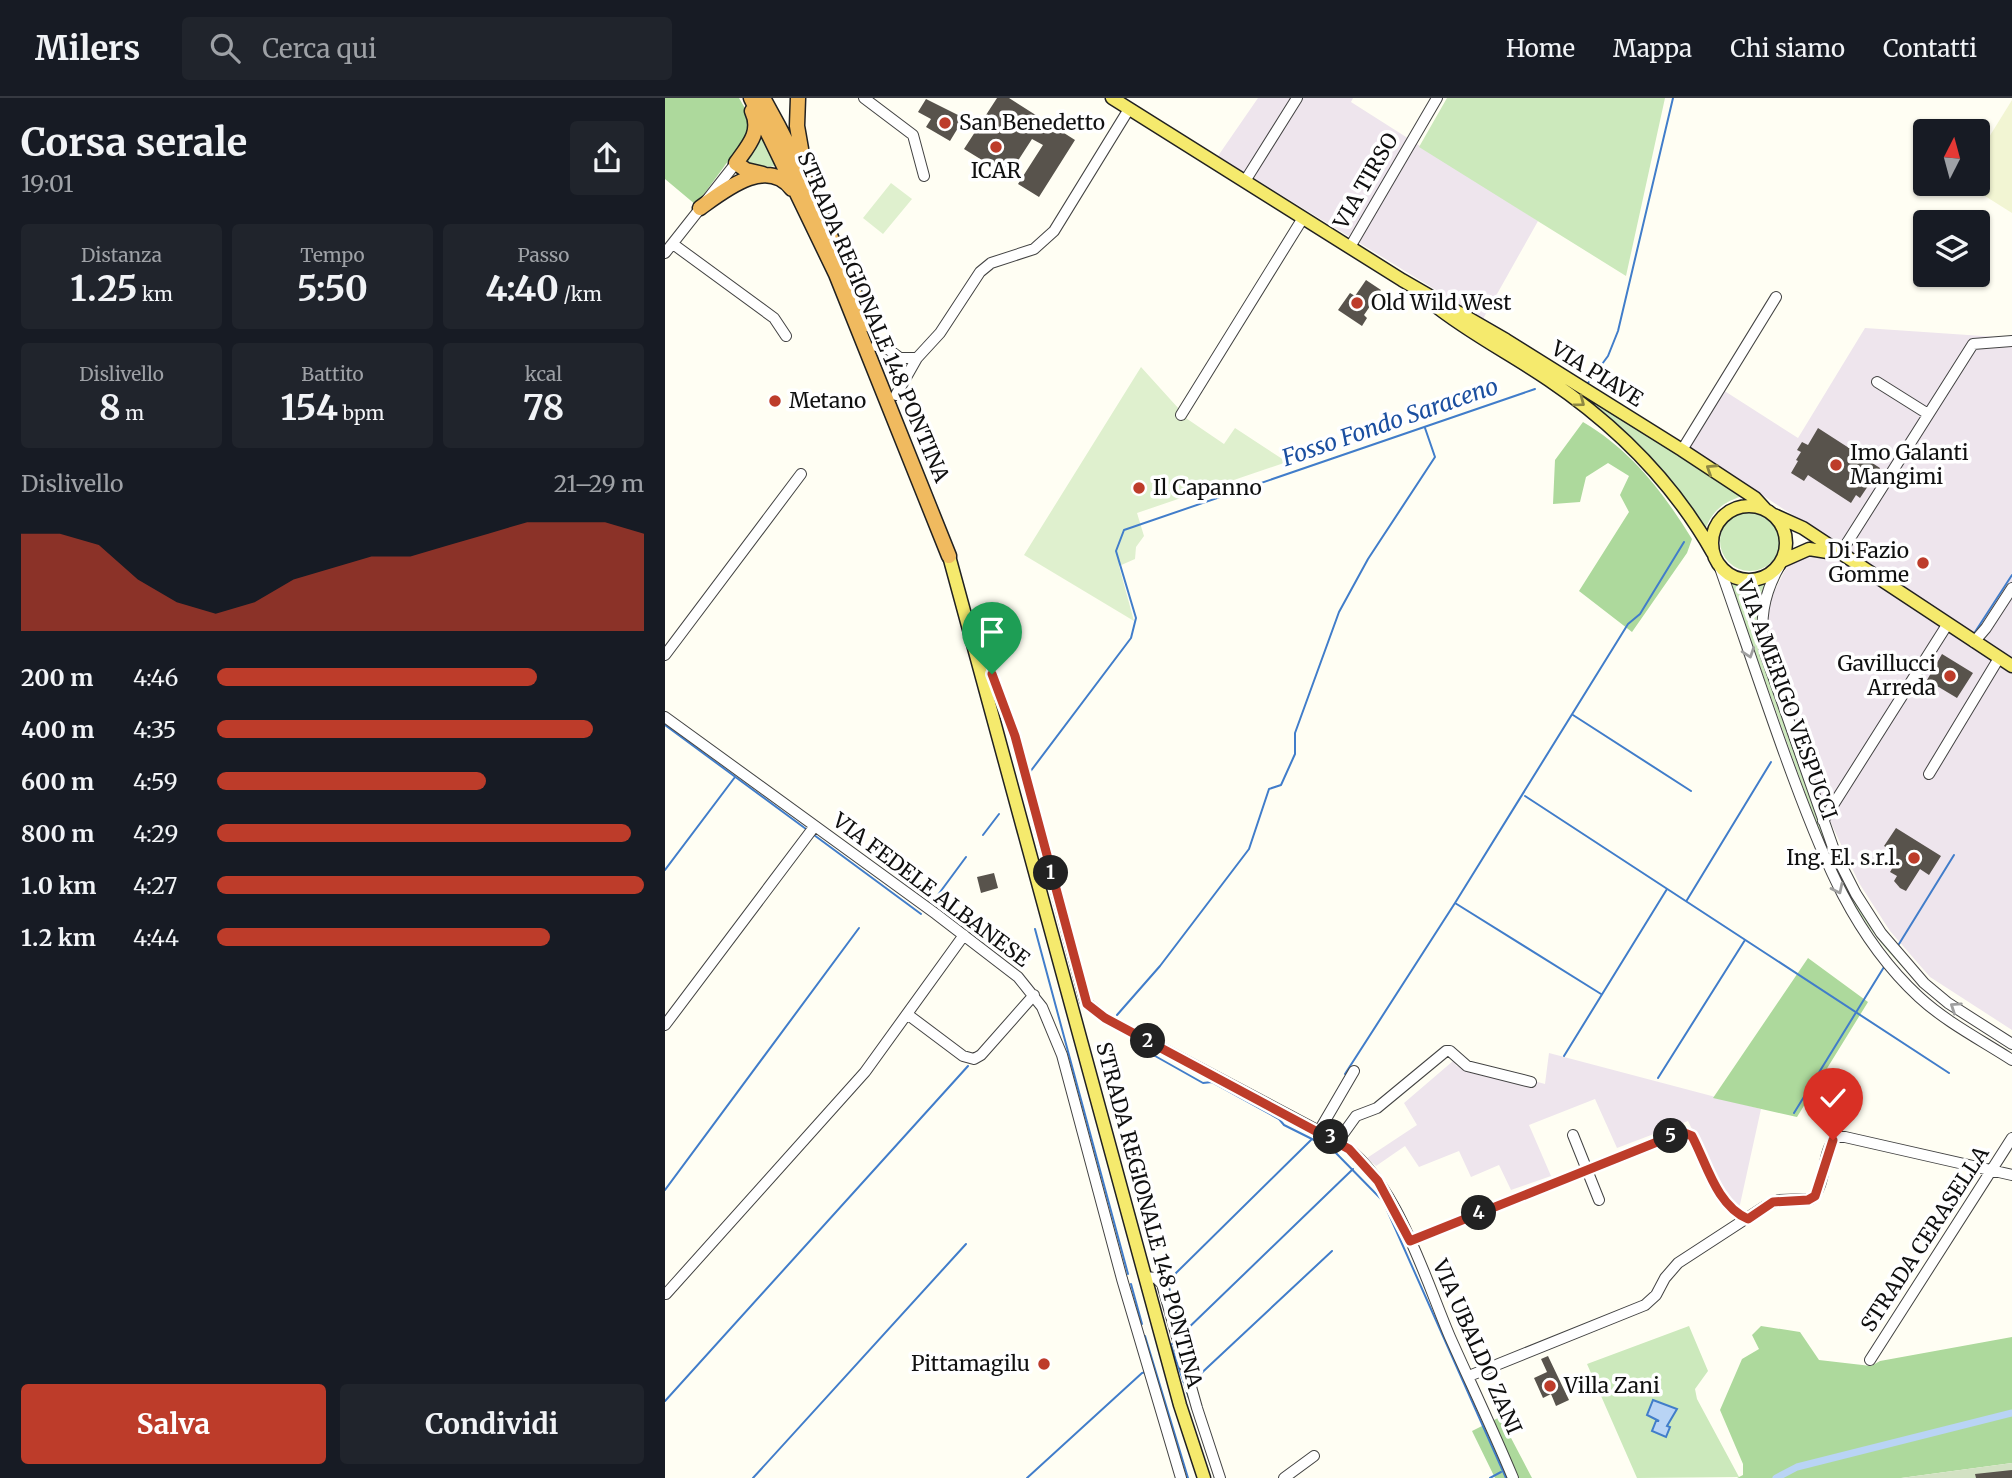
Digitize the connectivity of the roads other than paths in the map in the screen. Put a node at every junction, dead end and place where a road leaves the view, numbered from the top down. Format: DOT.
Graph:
graph roads {
  1 [pos="748,98"];
  2 [pos="763,98"];
  3 [pos="798,98"];
  4 [pos="864,98"];
  5 [pos="1112,98"];
  6 [pos="1297,98"];
  7 [pos="1437,98"];
  8 [pos="1129,109"];
  9 [pos="734,166"];
  10 [pos="765,174"];
  11 [pos="924,176"];
  12 [pos="1245,181"];
  13 [pos="735,186"];
  14 [pos="804,205"];
  15 [pos="700,208"];
  16 [pos="1303,218"];
  17 [pos="823,220"];
  18 [pos="673,244"];
  19 [pos="1350,247"];
  20 [pos="665,253"];
  21 [pos="1402,280"];
  22 [pos="1776,297"];
  23 [pos="786,336"];
  24 [pos="2012,341"];
  25 [pos="876,346"];
  26 [pos="894,355"];
  27 [pos="917,358"];
  28 [pos="905,378"];
  29 [pos="1877,382"];
  30 [pos="896,395"];
  31 [pos="1928,414"];
  32 [pos="1181,415"];
  33 [pos="1682,450"];
  34 [pos="801,474"];
  35 [pos="1770,512"];
  36 [pos="1840,554"];
  37 [pos="950,556"];
  38 [pos="1716,559"];
  39 [pos="1780,564"];
  40 [pos="2012,588"];
  41 [pos="1947,625"];
  42 [pos="1974,642"];
  43 [pos="665,655"];
  44 [pos="2000,658"];
  45 [pos="2012,666"];
  46 [pos="981,671"];
  47 [pos="665,717"];
  48 [pos="1929,774"];
  49 [pos="1823,821"];
  50 [pos="814,827"];
  51 [pos="964,935"];
  52 [pos="1034,995"];
  53 [pos="907,1014"];
  54 [pos="665,1025"];
  55 [pos="1986,1028"];
  56 [pos="2012,1037"];
  57 [pos="2012,1044"];
  58 [pos="2012,1060"];
  59 [pos="1354,1071"];
  60 [pos="1531,1082"];
  61 [pos="1319,1130"];
  62 [pos="1573,1135"];
  63 [pos="2012,1138"];
  64 [pos="1338,1141"];
  65 [pos="1587,1170"];
  66 [pos="1991,1171"];
  67 [pos="2012,1175"];
  68 [pos="1599,1200"];
  69 [pos="1748,1219"];
  70 [pos="1410,1241"];
  71 [pos="1145,1277"];
  72 [pos="666,1294"];
  73 [pos="1870,1360"];
  74 [pos="1469,1376"];
  75 [pos="1314,1456"];
  76 [pos="1181,1478"];
  77 [pos="1204,1478"];
  78 [pos="1220,1478"];
  79 [pos="1284,1478"];
  80 [pos="1513,1478"];
  1 -- 9 [label="highway"];
  1 -- 14 [label="highway, STRADA REGIONALE 148 PONTINA"];
  2 -- 17 [label="highway, STRADA REGIONALE 148 PONTINA"];
  3 -- 17 [label="highway"];
  4 -- 11 [label="street"];
  5 -- 8 [label="main road, VIA PIAVE"];
  6 -- 12 [label="street"];
  7 -- 19 [label="street, VIA TIRSO"];
  8 -- 12 [label="main road, VIA PIAVE"];
  8 -- 27 [label="street"];
  9 -- 10 [label="highway"];
  9 -- 13 [label="highway"];
  9 -- 15 [label="street"];
  10 -- 13 [label="highway"];
  10 -- 14 [label="highway"];
  12 -- 16 [label="main road, VIA PIAVE"];
  13 -- 15 [label="highway"];
  14 -- 37 [label="highway, STRADA REGIONALE 148 PONTINA"];
  15 -- 18 [label="street"];
  16 -- 19 [label="main road, VIA PIAVE"];
  16 -- 32 [label="street"];
  17 -- 25 [label="highway, STRADA REGIONALE 148 PONTINA"];
  18 -- 20 [label="street"];
  18 -- 23 [label="street"];
  19 -- 21 [label="main road, VIA PIAVE"];
  21 -- 33 [label="main road, VIA PIAVE"];
  21 -- 38 [label="main road, VIA PIAVE, one-way"];
  22 -- 33 [label="street"];
  24 -- 31 [label="street"];
  25 -- 26 [label="street"];
  25 -- 30 [label="highway, STRADA REGIONALE 148 PONTINA"];
  26 -- 27 [label="street"];
  26 -- 28 [label="street"];
  27 -- 28 [label="street"];
  28 -- 30 [label="street"];
  29 -- 31 [label="street"];
  30 -- 37 [label="highway, STRADA REGIONALE 148 PONTINA"];
  31 -- 36 [label="street"];
  35 -- 33 [label="main road, VIA PIAVE, one-way"];
  34 -- 43 [label="street"];
  35 -- 36 [label="main road, VIA PIAVE"];
  35 -- 38 [label="main road"];
  35 -- 39 [label="main road"];
  36 -- 39 [label="main road, VIA PIAVE"];
  36 -- 41 [label="main road, VIA PIAVE"];
  37 -- 46 [label="main road, STRADA REGIONALE 148 PONTINA"];
  38 -- 39 [label="main road"];
  38 -- 58 [label="street, VIA AMERIGO VESPUCCI, one-way"];
  39 -- 49 [label="street, VIA AMERIGO VESPUCCI"];
  40 -- 42 [label="street"];
  41 -- 42 [label="main road, VIA PIAVE"];
  41 -- 49 [label="street"];
  42 -- 44 [label="main road, VIA PIAVE"];
  44 -- 45 [label="main road, VIA PIAVE"];
  44 -- 48 [label="street"];
  46 -- 61 [label="street, VIA UBALDO ZANI"];
  46 -- 71 [label="main road, STRADA REGIONALE 148 PONTINA"];
  47 -- 50 [label="street, VIA FEDELE ALBANESE"];
  55 -- 49 [label="street, VIA AMERIGO VESPUCCI, one-way"];
  50 -- 51 [label="street, VIA FEDELE ALBANESE"];
  50 -- 54 [label="street"];
  51 -- 52 [label="street, VIA FEDELE ALBANESE"];
  51 -- 53 [label="street"];
  52 -- 53 [label="street"];
  52 -- 76 [label="street, VIA FEDELE ALBANESE"];
  53 -- 72 [label="street"];
  55 -- 56 [label="street"];
  55 -- 57 [label="street, VIA AMERIGO VESPUCCI"];
  59 -- 61 [label="street"];
  60 -- 64 [label="street"];
  61 -- 64 [label="street, VIA UBALDO ZANI"];
  62 -- 65 [label="street"];
  63 -- 66 [label="street, STRADA CERASELLA"];
  64 -- 70 [label="street, VIA UBALDO ZANI"];
  65 -- 68 [label="street"];
  65 -- 69 [label="street"];
  65 -- 70 [label="street"];
  66 -- 67 [label="street"];
  66 -- 69 [label="street"];
  66 -- 73 [label="street, STRADA CERASELLA"];
  69 -- 74 [label="street"];
  70 -- 74 [label="street, VIA UBALDO ZANI"];
  71 -- 77 [label="main road, STRADA REGIONALE 148 PONTINA"];
  71 -- 78 [label="street"];
  74 -- 80 [label="street, VIA UBALDO ZANI"];
  75 -- 79 [label="street"];
}
